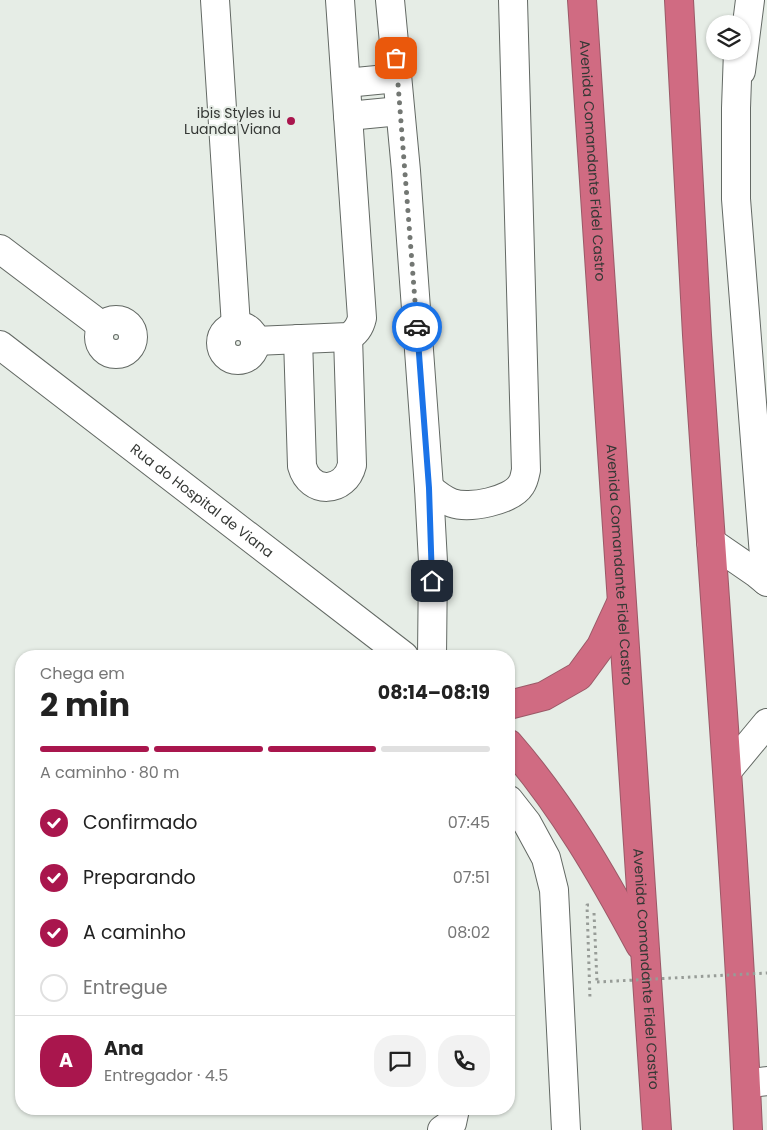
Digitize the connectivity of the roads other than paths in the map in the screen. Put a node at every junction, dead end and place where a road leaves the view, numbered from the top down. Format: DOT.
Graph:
graph roads {
  1 [pos="216,0"];
  2 [pos="340,0"];
  3 [pos="390,0"];
  4 [pos="513,0"];
  5 [pos="582,0"];
  6 [pos="679,0"];
  7 [pos="739,0"];
  8 [pos="750,0"];
  9 [pos="739,15"];
  10 [pos="738,60"];
  11 [pos="397,78"];
  12 [pos="346,83"];
  13 [pos="736,108"];
  14 [pos="400,111"];
  15 [pos="348,116"];
  16 [pos="0,249"];
  17 [pos="102,326"];
  18 [pos="348,337"];
  19 [pos="298,339"];
  20 [pos="0,345"];
  21 [pos="429,488"];
  22 [pos="711,542"];
  23 [pos="766,582"];
  24 [pos="622,601"];
  25 [pos="396,650"];
  26 [pos="432,650"];
  27 [pos="515,703"];
  28 [pos="767,723"];
  29 [pos="515,752"];
  30 [pos="728,770"];
  31 [pos="515,808"];
  32 [pos="644,953"];
  33 [pos="757,1082"];
  34 [pos="454,1115"];
  35 [pos="442,1130"];
  36 [pos="566,1130"];
  37 [pos="657,1130"];
  38 [pos="748,1130"];
  1 -- 19 [label="street"];
  2 -- 12 [label="street"];
  3 -- 11 [label="street"];
  4 -- 21 [label="street"];
  5 -- 24 [label="highway, Avenida Comandante Fidel Castro"];
  6 -- 22 [label="highway"];
  7 -- 9 [label="street"];
  8 -- 13 [label="street"];
  10 -- 13 [label="street"];
  11 -- 12 [label="street"];
  11 -- 14 [label="street"];
  12 -- 15 [label="street"];
  13 -- 23 [label="street"];
  14 -- 15 [label="street"];
  14 -- 21 [label="street"];
  15 -- 18 [label="street"];
  16 -- 17 [label="street"];
  18 -- 19 [label="street"];
  18 -- 19 [label="street"];
  20 -- 25 [label="street, Rua do Hospital de Viana"];
  21 -- 26 [label="street"];
  22 -- 23 [label="street"];
  22 -- 30 [label="highway"];
  24 -- 27 [label="highway"];
  24 -- 32 [label="highway, Avenida Comandante Fidel Castro"];
  28 -- 30 [label="street"];
  29 -- 32 [label="highway"];
  30 -- 33 [label="highway"];
  31 -- 36 [label="street"];
  32 -- 37 [label="highway, Avenida Comandante Fidel Castro"];
  33 -- 38 [label="highway"];
  34 -- 35 [label="street"];
}
